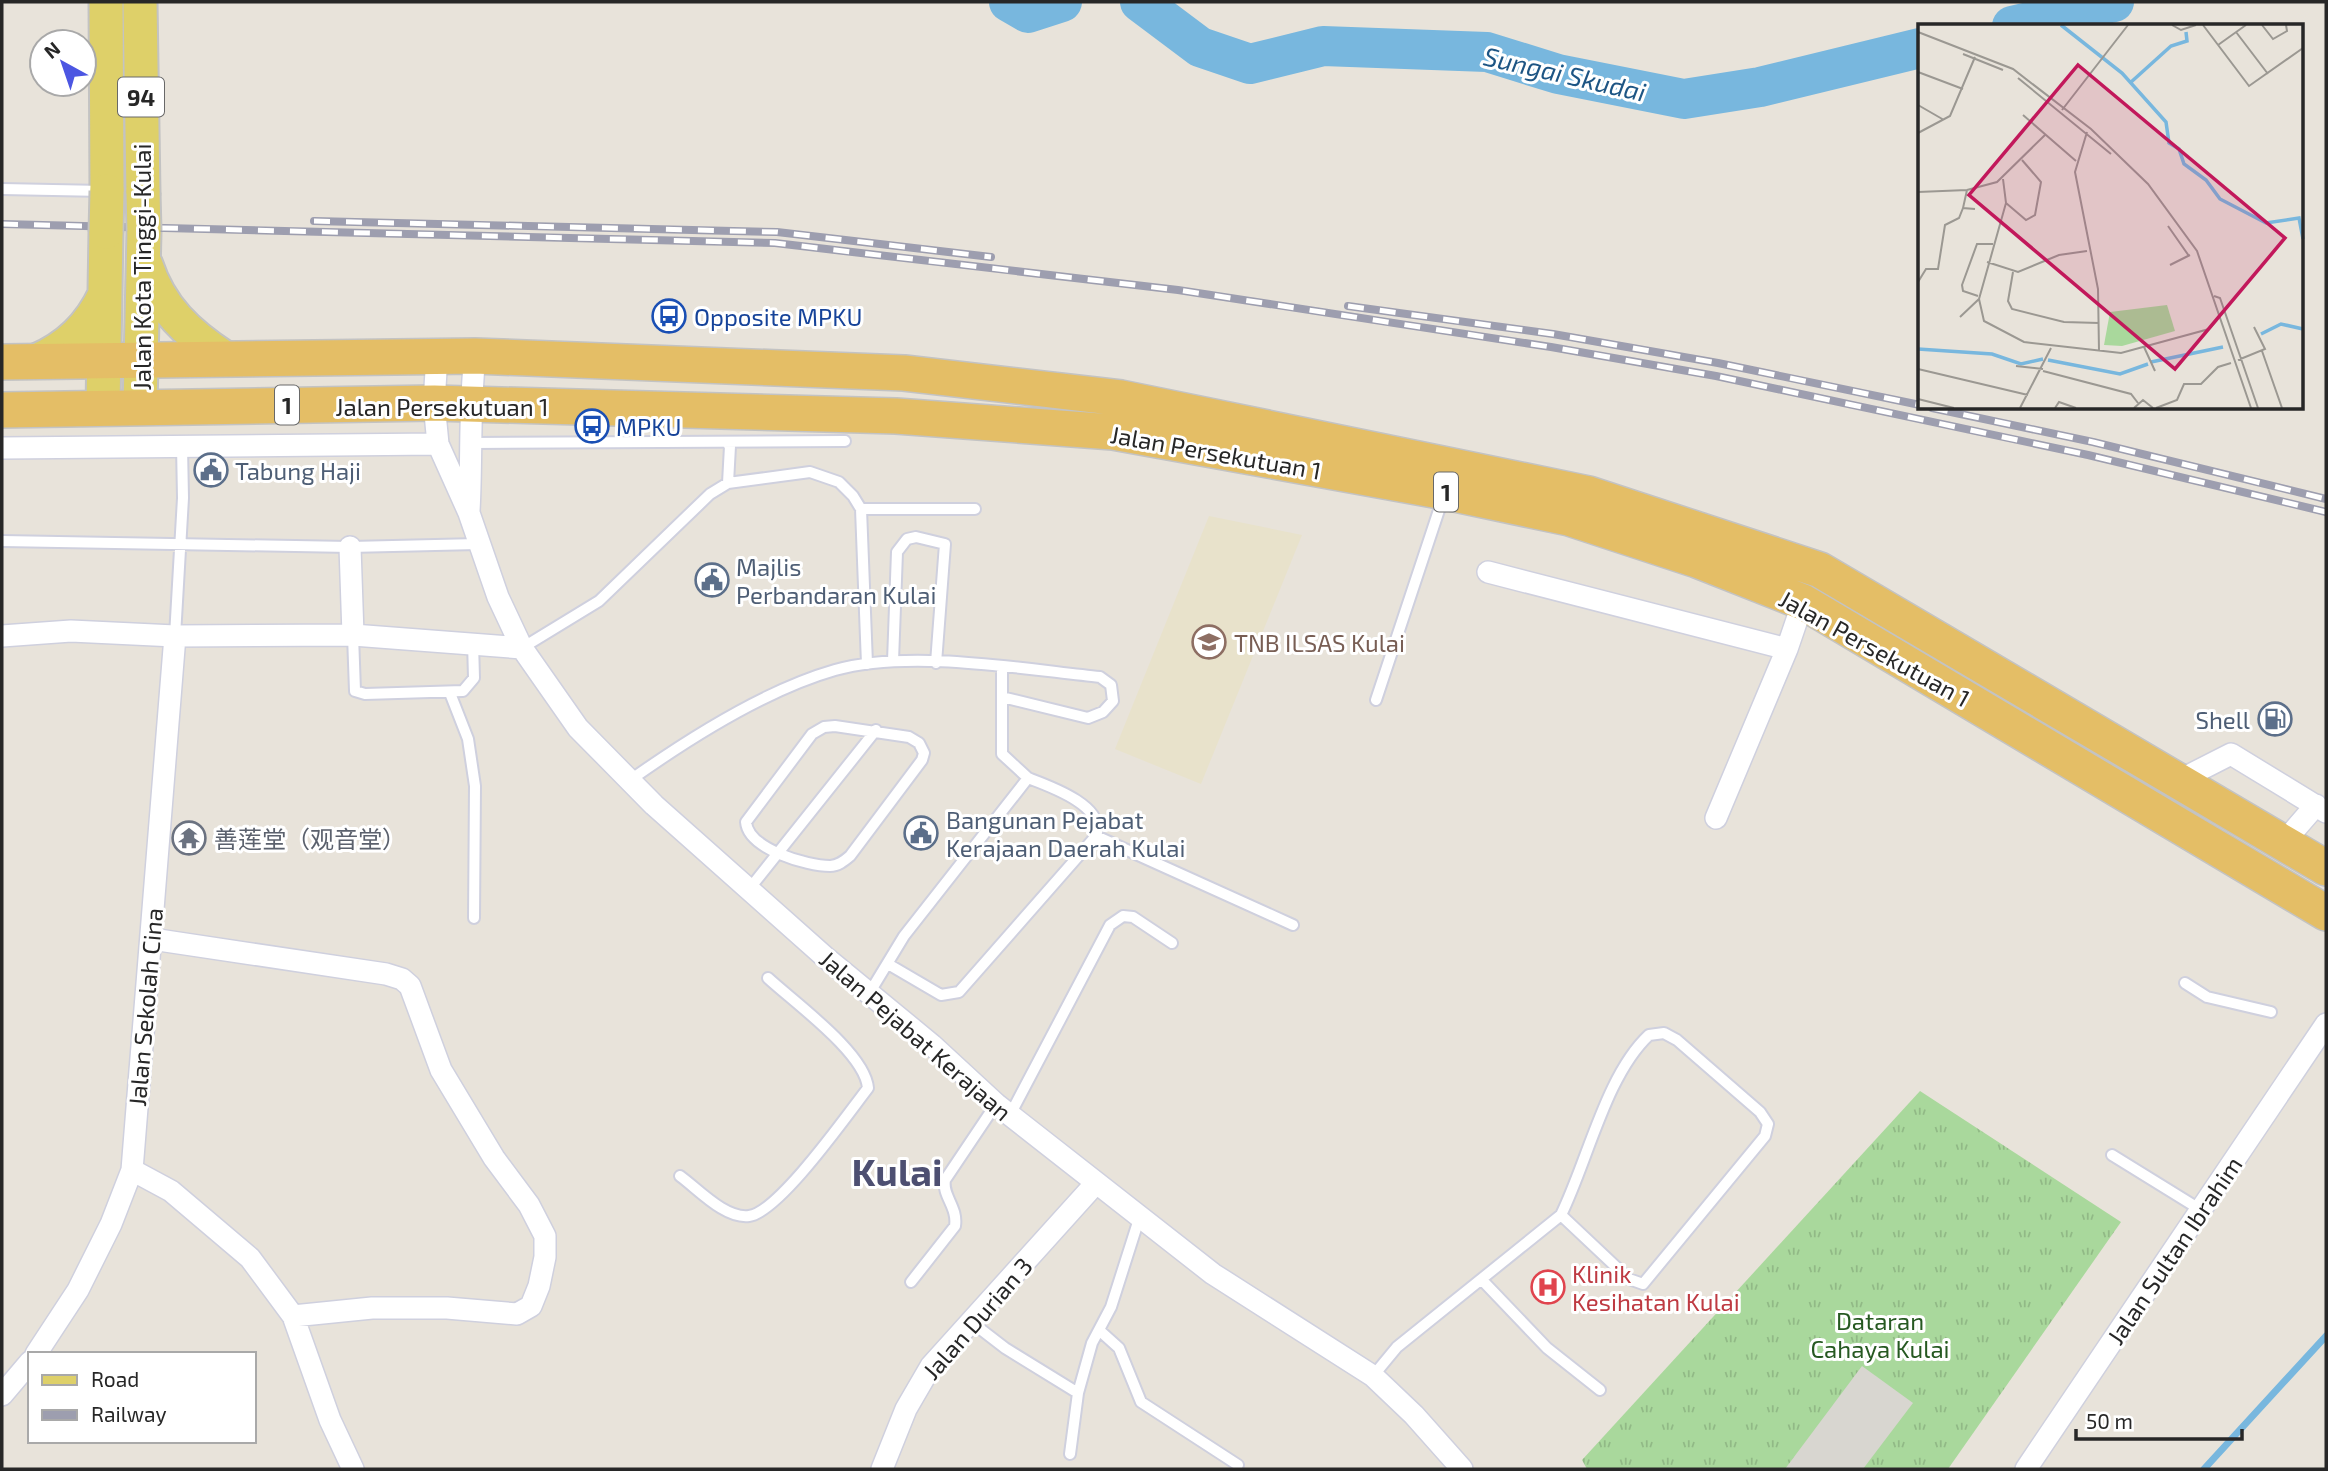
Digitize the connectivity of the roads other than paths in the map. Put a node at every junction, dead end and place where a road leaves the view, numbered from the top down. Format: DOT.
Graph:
graph roads {
  1 [pos="106,2"];
  2 [pos="140,2"];
  3 [pos="2,189"];
  4 [pos="107,191"];
  5 [pos="143,244"];
  6 [pos="105,294"];
  7 [pos="437,355"];
  8 [pos="475,356"];
  9 [pos="225,358"];
  10 [pos="103,359"];
  11 [pos="140,360"];
  12 [pos="36,361"];
  13 [pos="2,362"];
  14 [pos="434,404"];
  15 [pos="469,404"];
  16 [pos="103,407"];
  17 [pos="140,407"];
  18 [pos="2,410"];
  19 [pos="845,441"];
  20 [pos="726,442"];
  21 [pos="474,443"];
  22 [pos="438,444"];
  23 [pos="181,446"];
  24 [pos="2,449"];
  25 [pos="728,483"];
  26 [pos="1445,492"];
  27 [pos="861,509"];
  28 [pos="975,509"];
  29 [pos="469,513"];
  30 [pos="2,541"];
  31 [pos="181,543"];
  32 [pos="478,544"];
  33 [pos="350,547"];
  34 [pos="1488,572"];
  35 [pos="1803,602"];
  36 [pos="353,635"];
  37 [pos="2,636"];
  38 [pos="175,636"];
  39 [pos="473,642"];
  40 [pos="522,648"];
  41 [pos="1787,649"];
  42 [pos="893,662"];
  43 [pos="936,663"];
  44 [pos="867,664"];
  45 [pos="1002,667"];
  46 [pos="450,693"];
  47 [pos="1002,697"];
  48 [pos="1376,699"];
  49 [pos="876,730"];
  50 [pos="1028,778"];
  51 [pos="2178,780"];
  52 [pos="629,781"];
  53 [pos="2321,809"];
  54 [pos="1716,818"];
  55 [pos="1096,836"];
  56 [pos="2283,843"];
  57 [pos="777,855"];
  58 [pos="2326,868"];
  59 [pos="750,888"];
  60 [pos="2326,913"];
  61 [pos="474,918"];
  62 [pos="1293,925"];
  63 [pos="152,939"];
  64 [pos="1172,943"];
  65 [pos="888,964"];
  66 [pos="768,978"];
  67 [pos="2186,983"];
  68 [pos="870,992"];
  69 [pos="2271,1012"];
  70 [pos="2324,1027"];
  71 [pos="1003,1110"];
  72 [pos="2112,1156"];
  73 [pos="132,1170"];
  74 [pos="680,1176"];
  75 [pos="1096,1183"];
  76 [pos="2201,1210"];
  77 [pos="1562,1214"];
  78 [pos="1139,1219"];
  79 [pos="1482,1280"];
  80 [pos="911,1282"];
  81 [pos="292,1316"];
  82 [pos="971,1321"];
  83 [pos="1099,1330"];
  84 [pos="37,1352"];
  85 [pos="28,1364"];
  86 [pos="1373,1376"];
  87 [pos="1600,1390"];
  88 [pos="1078,1393"];
  89 [pos="2,1395"];
  90 [pos="1070,1454"];
  91 [pos="1238,1465"];
  92 [pos="353,1469"];
  93 [pos="882,1469"];
  94 [pos="1462,1469"];
  95 [pos="2026,1469"];
  1 -- 4 [label="main road, Jalan Kota Tinggi-Kulai / 94"];
  2 -- 5 [label="main road, Jalan Kota Tinggi-Kulai / 94, bridge"];
  3 -- 4 [label="lane"];
  4 -- 6 [label="main road, Jalan Kota Tinggi-Kulai / 94, bridge"];
  5 -- 9 [label="main road"];
  5 -- 11 [label="main road, Jalan Kota Tinggi-Kulai / 94"];
  6 -- 10 [label="main road, Jalan Kota Tinggi-Kulai / 94"];
  6 -- 12 [label="main road"];
  7 -- 8 [label="highway, Jalan Persekutuan 1 / 1"];
  7 -- 9 [label="highway, Jalan Persekutuan 1 / 1"];
  7 -- 14 [label="street, Jalan Pejabat Kerajaan"];
  8 -- 15 [label="street, Jalan Pejabat Kerajaan"];
  8 -- 51 [label="highway, Jalan Persekutuan 1 / 1"];
  9 -- 11 [label="highway, Jalan Persekutuan 1 / 1"];
  10 -- 11 [label="highway, Jalan Persekutuan 1 / 1"];
  10 -- 12 [label="highway, Jalan Persekutuan 1 / 1"];
  10 -- 16 [label="main road, Jalan Kota Tinggi-Kulai / 94"];
  11 -- 17 [label="main road, Jalan Kota Tinggi-Kulai / 94"];
  12 -- 13 [label="highway, Jalan Persekutuan 1 / 1"];
  14 -- 15 [label="highway, Jalan Persekutuan 1 / 1"];
  14 -- 17 [label="highway, Jalan Persekutuan 1 / 1"];
  14 -- 22 [label="street, Jalan Pejabat Kerajaan"];
  15 -- 21 [label="street, Jalan Pejabat Kerajaan"];
  15 -- 26 [label="highway, Jalan Persekutuan 1 / 1"];
  16 -- 17 [label="highway, Jalan Persekutuan 1 / 1"];
  16 -- 18 [label="highway, Jalan Persekutuan 1 / 1"];
  19 -- 20 [label="lane"];
  20 -- 21 [label="lane"];
  20 -- 25 [label="lane"];
  21 -- 29 [label="street, Jalan Pejabat Kerajaan"];
  22 -- 23 [label="street"];
  22 -- 29 [label="street, Jalan Pejabat Kerajaan"];
  23 -- 24 [label="street"];
  23 -- 31 [label="lane"];
  25 -- 27 [label="lane"];
  25 -- 40 [label="lane"];
  26 -- 35 [label="highway, Jalan Persekutuan 1 / 1"];
  26 -- 48 [label="lane"];
  27 -- 28 [label="lane"];
  27 -- 44 [label="lane"];
  29 -- 32 [label="street, Jalan Pejabat Kerajaan"];
  30 -- 31 [label="lane"];
  31 -- 33 [label="lane"];
  31 -- 38 [label="lane"];
  32 -- 33 [label="lane"];
  32 -- 40 [label="street, Jalan Pejabat Kerajaan"];
  33 -- 36 [label="street"];
  34 -- 41 [label="street"];
  35 -- 41 [label="street"];
  35 -- 60 [label="highway, Jalan Persekutuan 1 / 1"];
  36 -- 38 [label="street"];
  36 -- 39 [label="street"];
  36 -- 46 [label="lane"];
  37 -- 38 [label="street"];
  38 -- 63 [label="street, Jalan Sekolah Cina"];
  39 -- 40 [label="street"];
  39 -- 46 [label="lane"];
  40 -- 52 [label="street, Jalan Pejabat Kerajaan"];
  41 -- 54 [label="street"];
  42 -- 43 [label="lane"];
  42 -- 43 [label="lane"];
  42 -- 44 [label="lane"];
  43 -- 45 [label="lane"];
  44 -- 52 [label="lane"];
  45 -- 47 [label="lane"];
  45 -- 47 [label="lane"];
  46 -- 61 [label="lane"];
  47 -- 50 [label="lane"];
  49 -- 57 [label="lane"];
  49 -- 57 [label="lane"];
  49 -- 57 [label="lane"];
  50 -- 55 [label="lane"];
  50 -- 65 [label="lane"];
  51 -- 53 [label="street"];
  51 -- 56 [label="highway, Jalan Persekutuan 1 / 1"];
  52 -- 59 [label="street, Jalan Pejabat Kerajaan"];
  53 -- 56 [label="street"];
  55 -- 62 [label="lane"];
  55 -- 65 [label="lane"];
  56 -- 58 [label="highway, Jalan Persekutuan 1 / 1"];
  57 -- 59 [label="lane"];
  59 -- 68 [label="street, Jalan Pejabat Kerajaan"];
  63 -- 73 [label="street, Jalan Sekolah Cina"];
  63 -- 81 [label="street"];
  64 -- 71 [label="lane"];
  65 -- 68 [label="lane"];
  66 -- 74 [label="lane"];
  67 -- 69 [label="lane"];
  68 -- 71 [label="street, Jalan Pejabat Kerajaan"];
  70 -- 76 [label="street, Jalan Sultan Ibrahim"];
  71 -- 75 [label="street, Jalan Pejabat Kerajaan"];
  71 -- 80 [label="lane"];
  72 -- 76 [label="lane"];
  73 -- 81 [label="street"];
  73 -- 84 [label="street, Jalan Sekolah Cina"];
  75 -- 78 [label="street, Jalan Pejabat Kerajaan"];
  75 -- 82 [label="street, Jalan Durian 3"];
  76 -- 95 [label="street, Jalan Sultan Ibrahim"];
  77 -- 77 [label="lane"];
  77 -- 79 [label="lane"];
  78 -- 83 [label="lane"];
  78 -- 86 [label="street, Jalan Pejabat Kerajaan"];
  79 -- 86 [label="lane"];
  79 -- 87 [label="lane"];
  81 -- 92 [label="street"];
  82 -- 88 [label="lane"];
  82 -- 93 [label="street, Jalan Durian 3"];
  83 -- 88 [label="lane"];
  83 -- 91 [label="lane"];
  85 -- 89 [label="street"];
  86 -- 94 [label="street, Jalan Pejabat Kerajaan"];
  88 -- 90 [label="lane"];
}
